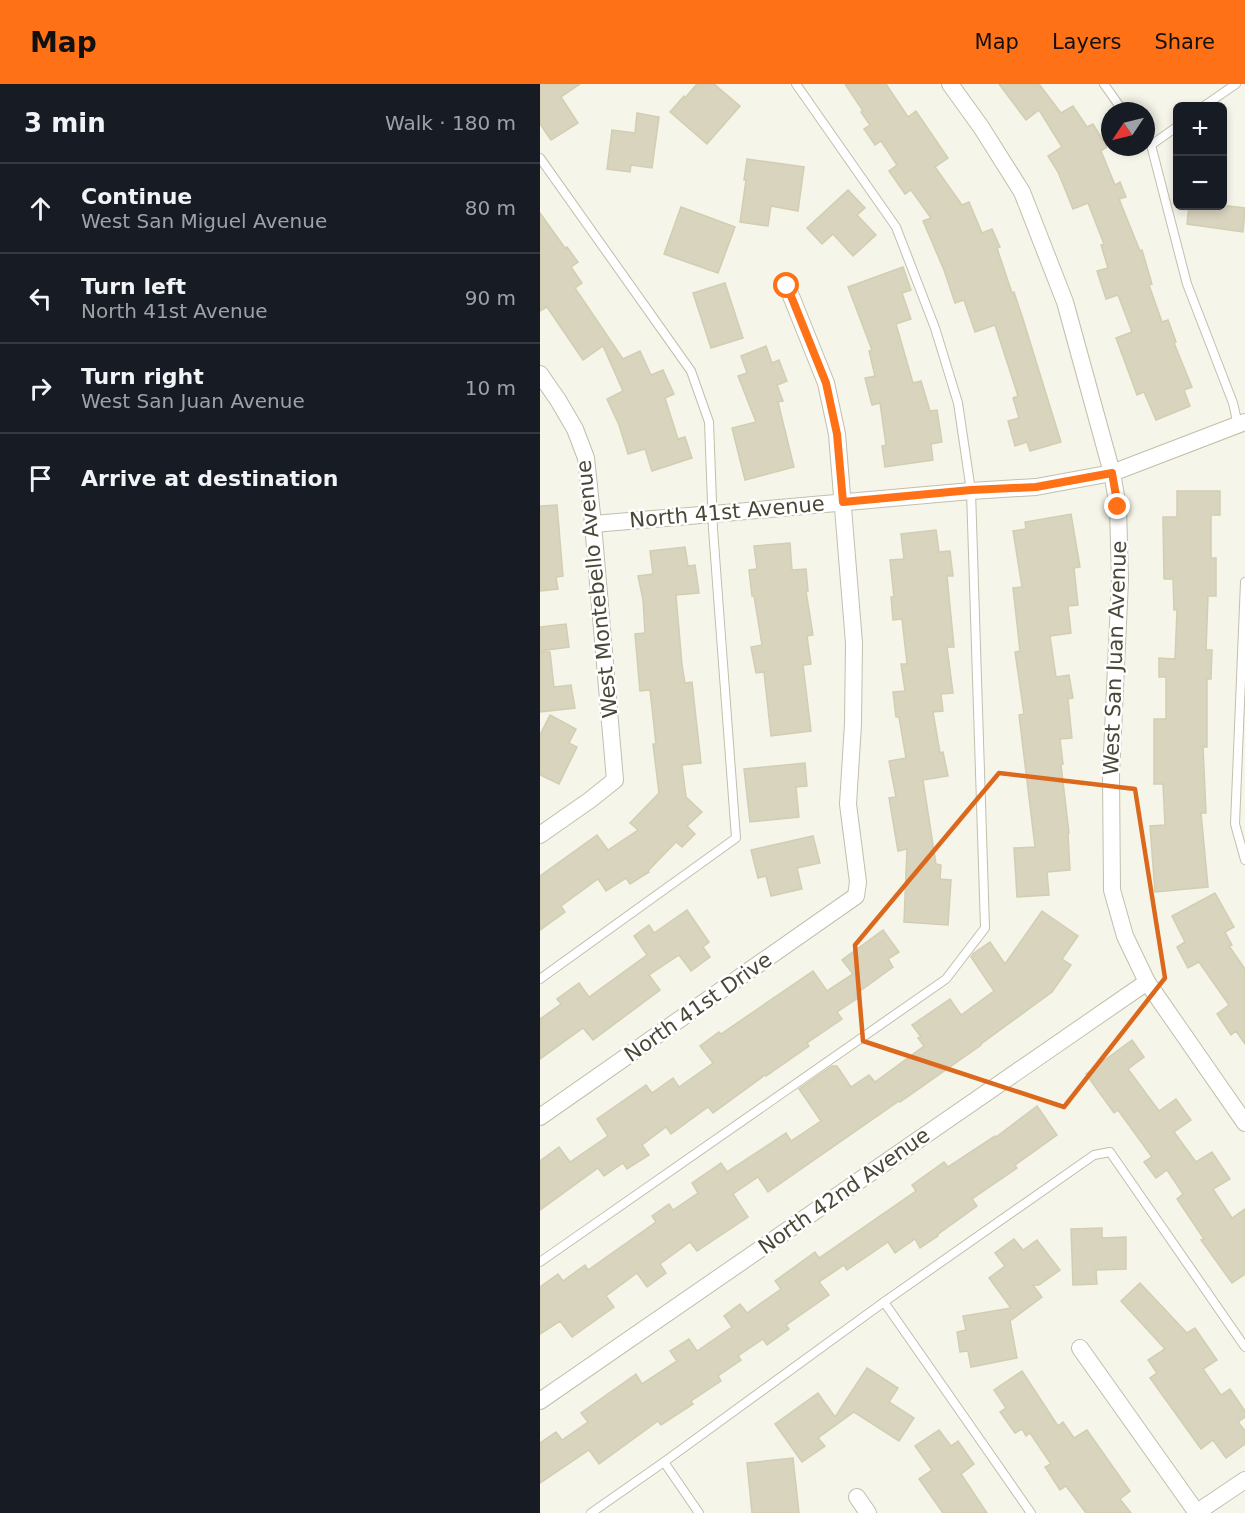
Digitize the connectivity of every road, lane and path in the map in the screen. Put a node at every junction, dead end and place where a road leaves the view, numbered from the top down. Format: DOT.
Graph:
graph roads {
  1 [pos="796,84"];
  2 [pos="950,84"];
  3 [pos="1104,84"];
  4 [pos="1236,84"];
  5 [pos="1117,102"];
  6 [pos="1210,102"];
  7 [pos="1173,129"];
  8 [pos="1155,138"];
  9 [pos="1152,156"];
  10 [pos="540,158"];
  11 [pos="787,286"];
  12 [pos="540,374"];
  13 [pos="1242,424"];
  14 [pos="1112,473"];
  15 [pos="971,490"];
  16 [pos="843,502"];
  17 [pos="712,514"];
  18 [pos="593,524"];
  19 [pos="1245,582"];
  20 [pos="540,835"];
  21 [pos="1245,860"];
  22 [pos="540,979"];
  23 [pos="1147,982"];
  24 [pos="540,1117"];
  25 [pos="1245,1123"];
  26 [pos="540,1262"];
  27 [pos="884,1302"];
  28 [pos="1245,1347"];
  29 [pos="1080,1348"];
  30 [pos="540,1401"];
  31 [pos="663,1462"];
  32 [pos="1245,1480"];
  33 [pos="857,1497"];
  34 [pos="591,1513"];
  35 [pos="699,1513"];
  36 [pos="868,1513"];
  37 [pos="1031,1513"];
  38 [pos="1196,1513"];
  1 -- 15 [label="lane"];
  2 -- 14 [label="street, West San Juan Avenue"];
  3 -- 5 [label="lane"];
  4 -- 6 [label="lane"];
  7 -- 8 [label="lane"];
  9 -- 13 [label="lane"];
  10 -- 17 [label="lane"];
  11 -- 16 [label="street"];
  12 -- 18 [label="street, West Montebello Avenue"];
  13 -- 14 [label="street, North 41st Avenue"];
  14 -- 15 [label="street, North 41st Avenue"];
  14 -- 23 [label="street, West San Juan Avenue"];
  15 -- 16 [label="street, North 41st Avenue"];
  15 -- 26 [label="lane"];
  16 -- 17 [label="street, North 41st Avenue"];
  16 -- 24 [label="street, North 41st Drive"];
  17 -- 18 [label="street, North 41st Avenue"];
  17 -- 22 [label="lane"];
  18 -- 20 [label="street, West Montebello Avenue"];
  19 -- 21 [label="lane"];
  23 -- 25 [label="street, West San Juan Avenue"];
  23 -- 30 [label="street, North 42nd Avenue"];
  27 -- 28 [label="lane"];
  27 -- 31 [label="lane"];
  27 -- 37 [label="lane"];
  29 -- 38 [label="street"];
  31 -- 34 [label="lane"];
  31 -- 35 [label="lane"];
  32 -- 38 [label="street"];
  33 -- 36 [label="street"];
}
